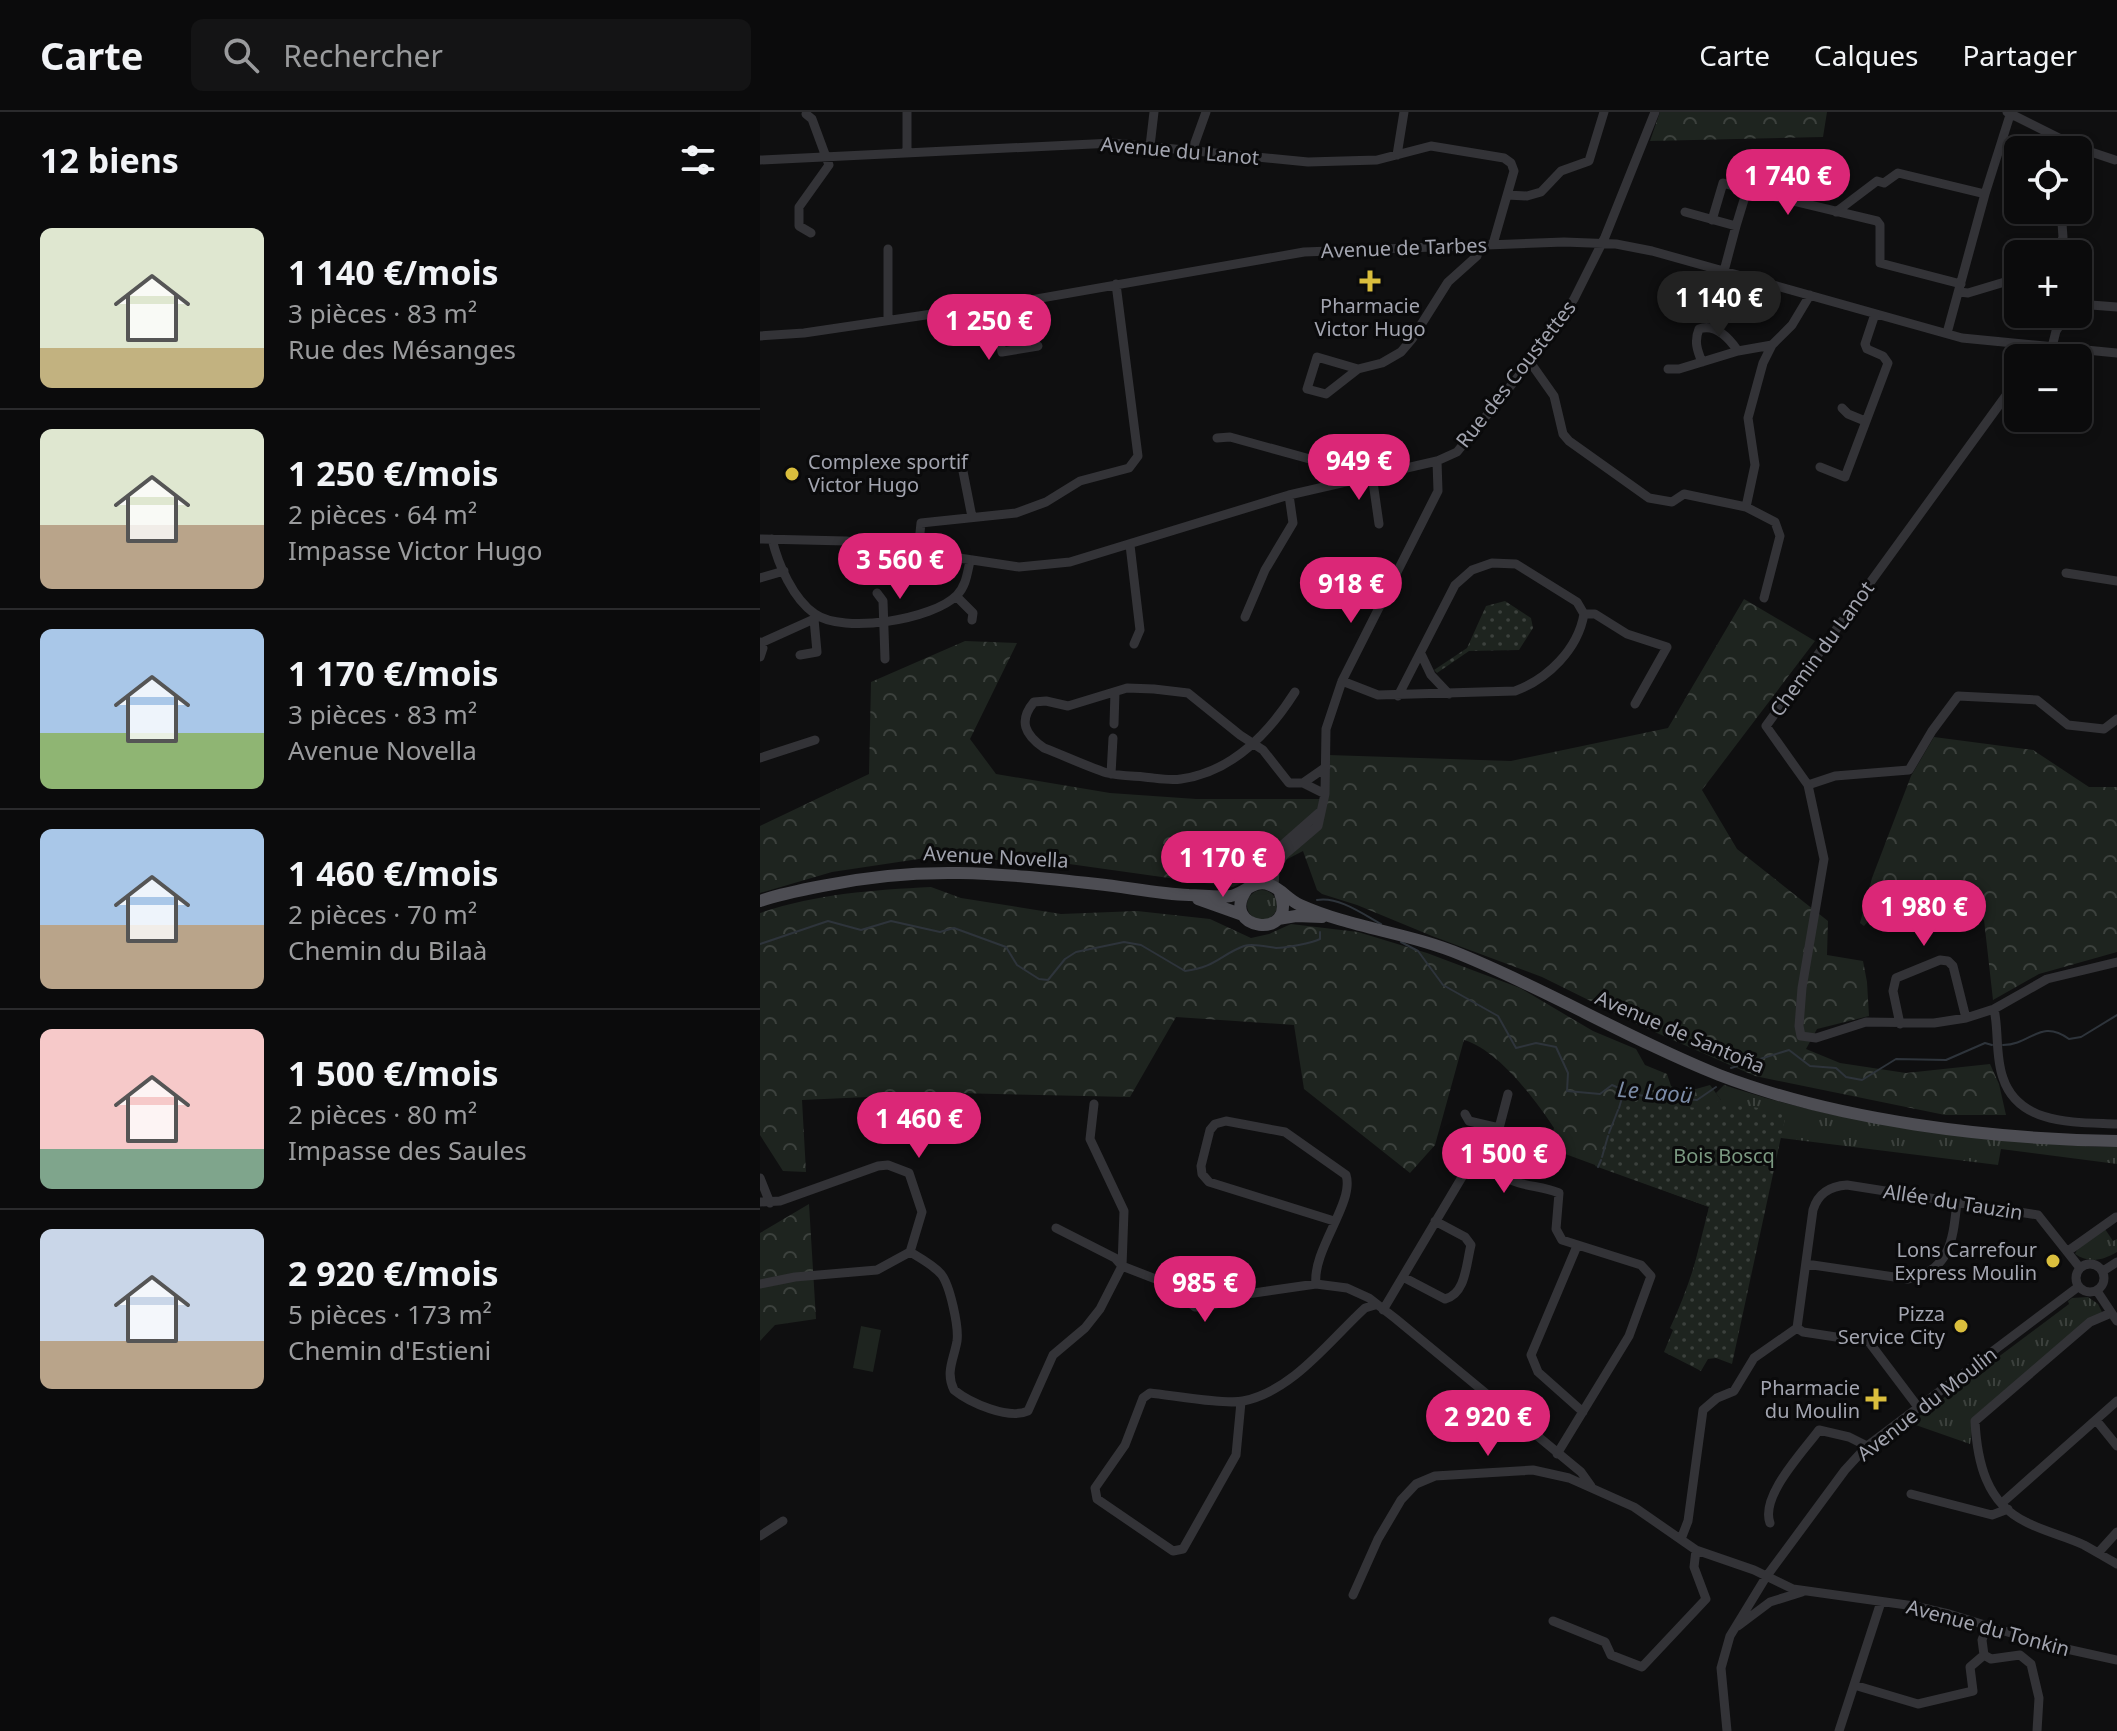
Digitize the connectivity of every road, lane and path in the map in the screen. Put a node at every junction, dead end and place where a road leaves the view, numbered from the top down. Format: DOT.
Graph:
graph roads {
  1 [pos="907,112"];
  2 [pos="1154,112"];
  3 [pos="1206,112"];
  4 [pos="1404,112"];
  5 [pos="1604,112"];
  6 [pos="1655,112"];
  7 [pos="2009,113"];
  8 [pos="806,114"];
  9 [pos="2053,136"];
  10 [pos="1150,146"];
  11 [pos="1192,151"];
  12 [pos="907,153"];
  13 [pos="2092,153"];
  14 [pos="1397,155"];
  15 [pos="828,157"];
  16 [pos="760,160"];
  17 [pos="2115,160"];
  18 [pos="1747,190"];
  19 [pos="1985,194"];
  20 [pos="1507,195"];
  21 [pos="1685,212"];
  22 [pos="1836,212"];
  23 [pos="1712,220"];
  24 [pos="1736,226"];
  25 [pos="811,233"];
  26 [pos="1601,243"];
  27 [pos="1493,244"];
  28 [pos="1479,245"];
  29 [pos="888,249"];
  30 [pos="1724,271"];
  31 [pos="2004,282"];
  32 [pos="1116,284"];
  33 [pos="1960,288"];
  34 [pos="1810,295"];
  35 [pos="2092,305"];
  36 [pos="993,307"];
  37 [pos="2117,307"];
  38 [pos="1875,314"];
  39 [pos="888,320"];
  40 [pos="1947,333"];
  41 [pos="760,336"];
  42 [pos="2018,344"];
  43 [pos="1772,345"];
  44 [pos="1038,346"];
  45 [pos="1738,351"];
  46 [pos="2092,351"];
  47 [pos="2117,353"];
  48 [pos="1530,362"];
  49 [pos="1702,362"];
  50 [pos="1358,369"];
  51 [pos="1668,369"];
  52 [pos="2004,398"];
  53 [pos="1842,408"];
  54 [pos="1865,421"];
  55 [pos="1217,438"];
  56 [pos="1385,439"];
  57 [pos="960,456"];
  58 [pos="1437,461"];
  59 [pos="1820,467"];
  60 [pos="1392,471"];
  61 [pos="1372,475"];
  62 [pos="1355,478"];
  63 [pos="1289,495"];
  64 [pos="1746,507"];
  65 [pos="972,517"];
  66 [pos="1379,524"];
  67 [pos="760,539"];
  68 [pos="772,539"];
  69 [pos="1130,545"];
  70 [pos="918,552"];
  71 [pos="970,561"];
  72 [pos="784,571"];
  73 [pos="2066,573"];
  74 [pos="760,578"];
  75 [pos="2117,581"];
  76 [pos="877,593"];
  77 [pos="956,596"];
  78 [pos="1764,598"];
  79 [pos="1584,614"];
  80 [pos="815,617"];
  81 [pos="1245,617"];
  82 [pos="972,620"];
  83 [pos="884,622"];
  84 [pos="760,642"];
  85 [pos="1134,644"];
  86 [pos="1421,654"];
  87 [pos="800,655"];
  88 [pos="760,657"];
  89 [pos="885,659"];
  90 [pos="1342,681"];
  91 [pos="1115,692"];
  92 [pos="1295,692"];
  93 [pos="1449,694"];
  94 [pos="1398,696"];
  95 [pos="1635,704"];
  96 [pos="2117,719"];
  97 [pos="1114,724"];
  98 [pos="1113,738"];
  99 [pos="815,740"];
  100 [pos="1253,743"];
  101 [pos="760,758"];
  102 [pos="1326,767"];
  103 [pos="1111,774"];
  104 [pos="1303,783"];
  105 [pos="1808,785"];
  106 [pos="1325,794"];
  107 [pos="1323,809"];
  108 [pos="1251,886"];
  109 [pos="1277,890"];
  110 [pos="1183,895"];
  111 [pos="760,901"];
  112 [pos="1243,915"];
  113 [pos="1336,917"];
  114 [pos="1278,919"];
  115 [pos="2117,962"];
  116 [pos="1994,1009"];
  117 [pos="1966,1018"];
  118 [pos="1900,1024"];
  119 [pos="1508,1094"];
  120 [pos="1094,1104"];
  121 [pos="1465,1114"];
  122 [pos="2117,1124"];
  123 [pos="1499,1128"];
  124 [pos="2117,1141"];
  125 [pos="1488,1170"];
  126 [pos="760,1178"];
  127 [pos="765,1202"];
  128 [pos="1957,1202"];
  129 [pos="2116,1217"];
  130 [pos="1334,1221"];
  131 [pos="1435,1221"];
  132 [pos="1056,1228"];
  133 [pos="1577,1246"];
  134 [pos="2068,1251"];
  135 [pos="910,1252"];
  136 [pos="2117,1262"];
  137 [pos="1806,1264"];
  138 [pos="1122,1266"];
  139 [pos="2080,1268"];
  140 [pos="2103,1271"];
  141 [pos="1403,1277"];
  142 [pos="760,1284"];
  143 [pos="1316,1284"];
  144 [pos="2078,1287"];
  145 [pos="2097,1291"];
  146 [pos="1379,1308"];
  147 [pos="2114,1317"];
  148 [pos="1797,1328"];
  149 [pos="2117,1401"];
  150 [pos="1241,1402"];
  151 [pos="1918,1407"];
  152 [pos="1583,1412"];
  153 [pos="2096,1420"];
  154 [pos="1867,1446"];
  155 [pos="2117,1446"];
  156 [pos="1557,1454"];
  157 [pos="1566,1461"];
  158 [pos="1569,1478"];
  159 [pos="1592,1488"];
  160 [pos="1911,1494"];
  161 [pos="2005,1506"];
  162 [pos="783,1521"];
  163 [pos="1770,1523"];
  164 [pos="2117,1532"];
  165 [pos="760,1536"];
  166 [pos="1681,1539"];
  167 [pos="1696,1550"];
  168 [pos="2098,1553"];
  169 [pos="2117,1564"];
  170 [pos="1766,1577"];
  171 [pos="1804,1592"];
  172 [pos="1353,1595"];
  173 [pos="1881,1602"];
  174 [pos="1553,1621"];
  175 [pos="1987,1627"];
  176 [pos="1733,1631"];
  177 [pos="1984,1655"];
  178 [pos="2117,1660"];
  179 [pos="1854,1685"];
  180 [pos="1727,1731"];
  181 [pos="1839,1731"];
  182 [pos="2037,1731"];
  1 -- 12 [label="street"];
  2 -- 10 [label="street"];
  3 -- 11 [label="street"];
  4 -- 14 [label="street"];
  5 -- 20 [label="street"];
  6 -- 26 [label="street, Rue des Coustettes"];
  7 -- 9 [label="street"];
  7 -- 19 [label="street"];
  8 -- 15 [label="street"];
  10 -- 11 [label="street, Avenue du Lanot"];
  10 -- 12 [label="street, Avenue du Lanot"];
  11 -- 14 [label="street, Avenue du Lanot"];
  12 -- 15 [label="street, Avenue du Lanot"];
  13 -- 17 [label="street"];
  14 -- 20 [label="street, Avenue du Lanot"];
  15 -- 16 [label="street, Avenue du Lanot"];
  15 -- 25 [label="street"];
  18 -- 22 [label="street"];
  18 -- 23 [label="street"];
  18 -- 24 [label="street"];
  19 -- 22 [label="street"];
  19 -- 33 [label="street"];
  20 -- 27 [label="street, Avenue du Lanot"];
  21 -- 23 [label="street"];
  22 -- 33 [label="street"];
  23 -- 24 [label="street"];
  24 -- 30 [label="street"];
  26 -- 27 [label="street, Avenue de Tarbes"];
  26 -- 30 [label="street, Avenue de Tarbes"];
  26 -- 48 [label="street, Rue des Coustettes"];
  27 -- 28 [label="street, Avenue de Tarbes"];
  28 -- 32 [label="street, Avenue de Tarbes"];
  28 -- 50 [label="street"];
  29 -- 39 [label="street"];
  30 -- 34 [label="street, Avenue de Tarbes"];
  31 -- 33 [label="street"];
  32 -- 36 [label="street, Avenue de Tarbes"];
  32 -- 65 [label="street"];
  33 -- 40 [label="street"];
  34 -- 38 [label="street, Avenue de Tarbes"];
  34 -- 43 [label="street"];
  35 -- 37 [label="street"];
  36 -- 39 [label="street, Avenue de Tarbes"];
  36 -- 44 [label="street"];
  38 -- 40 [label="street, Avenue de Tarbes"];
  38 -- 54 [label="street"];
  39 -- 41 [label="street, Avenue de Tarbes"];
  40 -- 42 [label="street, Avenue de Tarbes"];
  43 -- 45 [label="street"];
  43 -- 64 [label="street"];
  45 -- 49 [label="street"];
  45 -- 49 [label="street"];
  46 -- 47 [label="street, Avenue de Tarbes"];
  48 -- 58 [label="street, Rue des Coustettes"];
  48 -- 64 [label="street"];
  49 -- 51 [label="street"];
  50 -- 50 [label="street"];
  52 -- 105 [label="street, Chemin du Lanot"];
  53 -- 54 [label="street"];
  54 -- 59 [label="street"];
  55 -- 62 [label="street"];
  56 -- 60 [label="street"];
  57 -- 65 [label="street"];
  58 -- 60 [label="street"];
  58 -- 90 [label="street, Rue des Coustettes"];
  60 -- 61 [label="street"];
  61 -- 62 [label="street"];
  61 -- 66 [label="street"];
  62 -- 63 [label="street"];
  63 -- 69 [label="street"];
  63 -- 81 [label="street"];
  64 -- 78 [label="street"];
  65 -- 70 [label="street"];
  67 -- 68 [label="street"];
  68 -- 70 [label="street"];
  68 -- 72 [label="street"];
  69 -- 71 [label="street"];
  69 -- 85 [label="street"];
  70 -- 71 [label="street"];
  71 -- 77 [label="street"];
  72 -- 74 [label="street"];
  72 -- 80 [label="street"];
  73 -- 75 [label="street"];
  76 -- 83 [label="street"];
  77 -- 82 [label="street"];
  77 -- 83 [label="street"];
  79 -- 86 [label="street"];
  79 -- 93 [label="street"];
  79 -- 95 [label="street"];
  80 -- 83 [label="street"];
  80 -- 84 [label="street"];
  80 -- 87 [label="street"];
  83 -- 89 [label="street"];
  84 -- 88 [label="street"];
  86 -- 93 [label="street"];
  86 -- 94 [label="street"];
  90 -- 94 [label="street"];
  90 -- 102 [label="street, Rue des Coustettes"];
  91 -- 97 [label="street"];
  91 -- 100 [label="street"];
  91 -- 103 [label="street"];
  92 -- 100 [label="street"];
  93 -- 94 [label="street"];
  96 -- 105 [label="street"];
  98 -- 103 [label="street"];
  99 -- 101 [label="street"];
  100 -- 103 [label="street"];
  100 -- 104 [label="street"];
  102 -- 104 [label="street"];
  102 -- 106 [label="street, Rue des Coustettes"];
  104 -- 106 [label="street"];
  105 -- 118 [label="street, Chemin du Lanot"];
  106 -- 107 [label="street, Rue des Coustettes"];
  107 -- 108 [label="street"];
  107 -- 109 [label="street, Rue des Coustettes"];
  108 -- 109 [label="main road"];
  108 -- 110 [label="main road, Avenue Novella"];
  108 -- 112 [label="main road"];
  109 -- 113 [label="main road, Avenue de Santoña"];
  109 -- 114 [label="main road"];
  110 -- 111 [label="main road, Avenue Novella"];
  110 -- 112 [label="main road, Avenue Novella"];
  112 -- 114 [label="main road"];
  113 -- 114 [label="main road, Avenue de Santoña"];
  113 -- 124 [label="main road, Avenue de Santoña"];
  115 -- 116 [label="street, Chemin du Lanot"];
  116 -- 117 [label="street, Chemin du Lanot"];
  116 -- 122 [label="street"];
  117 -- 118 [label="street, Chemin du Lanot"];
  117 -- 118 [label="street"];
  119 -- 123 [label="street"];
  120 -- 138 [label="street"];
  121 -- 123 [label="street"];
  123 -- 125 [label="street"];
  125 -- 131 [label="street"];
  125 -- 133 [label="street"];
  126 -- 127 [label="street"];
  127 -- 135 [label="street"];
  128 -- 134 [label="street, Allée du Tauzin"];
  128 -- 137 [label="street"];
  128 -- 137 [label="street, Allée du Tauzin"];
  129 -- 134 [label="street"];
  130 -- 130 [label="street"];
  130 -- 143 [label="street"];
  131 -- 141 [label="street"];
  131 -- 141 [label="street"];
  132 -- 138 [label="street"];
  133 -- 152 [label="street"];
  133 -- 152 [label="street"];
  134 -- 139 [label="street, Allée du Tauzin"];
  135 -- 138 [label="street"];
  135 -- 142 [label="street"];
  136 -- 140 [label="street"];
  137 -- 148 [label="street"];
  138 -- 143 [label="street"];
  139 -- 140 [label="street"];
  139 -- 144 [label="street"];
  140 -- 145 [label="street"];
  141 -- 146 [label="street"];
  143 -- 146 [label="street"];
  144 -- 145 [label="street"];
  144 -- 151 [label="street, Avenue du Moulin"];
  145 -- 147 [label="street"];
  146 -- 150 [label="street"];
  146 -- 156 [label="street"];
  147 -- 161 [label="street"];
  148 -- 151 [label="street"];
  148 -- 166 [label="street"];
  149 -- 153 [label="street"];
  150 -- 150 [label="street"];
  151 -- 154 [label="street, Avenue du Moulin"];
  152 -- 156 [label="street"];
  153 -- 155 [label="street"];
  153 -- 161 [label="street"];
  154 -- 163 [label="street"];
  154 -- 170 [label="street, Avenue du Moulin"];
  156 -- 157 [label="street"];
  157 -- 158 [label="street"];
  157 -- 159 [label="street"];
  158 -- 159 [label="street, Avenue du Tonkin"];
  158 -- 172 [label="street, Avenue du Tonkin"];
  159 -- 166 [label="street, Avenue du Tonkin"];
  160 -- 161 [label="street"];
  161 -- 168 [label="street"];
  162 -- 165 [label="street"];
  164 -- 168 [label="street"];
  166 -- 167 [label="street, Avenue du Tonkin"];
  167 -- 170 [label="street, Avenue du Tonkin"];
  167 -- 174 [label="street"];
  168 -- 169 [label="street"];
  170 -- 171 [label="street, Avenue du Tonkin"];
  170 -- 176 [label="street, Avenue du Moulin"];
  171 -- 173 [label="street, Avenue du Tonkin"];
  171 -- 176 [label="street"];
  173 -- 175 [label="street, Avenue du Tonkin"];
  173 -- 179 [label="street"];
  175 -- 177 [label="street"];
  175 -- 178 [label="street, Avenue du Tonkin"];
  176 -- 180 [label="street, Avenue du Moulin"];
  177 -- 179 [label="street"];
  177 -- 182 [label="street"];
  179 -- 181 [label="street"];
}
